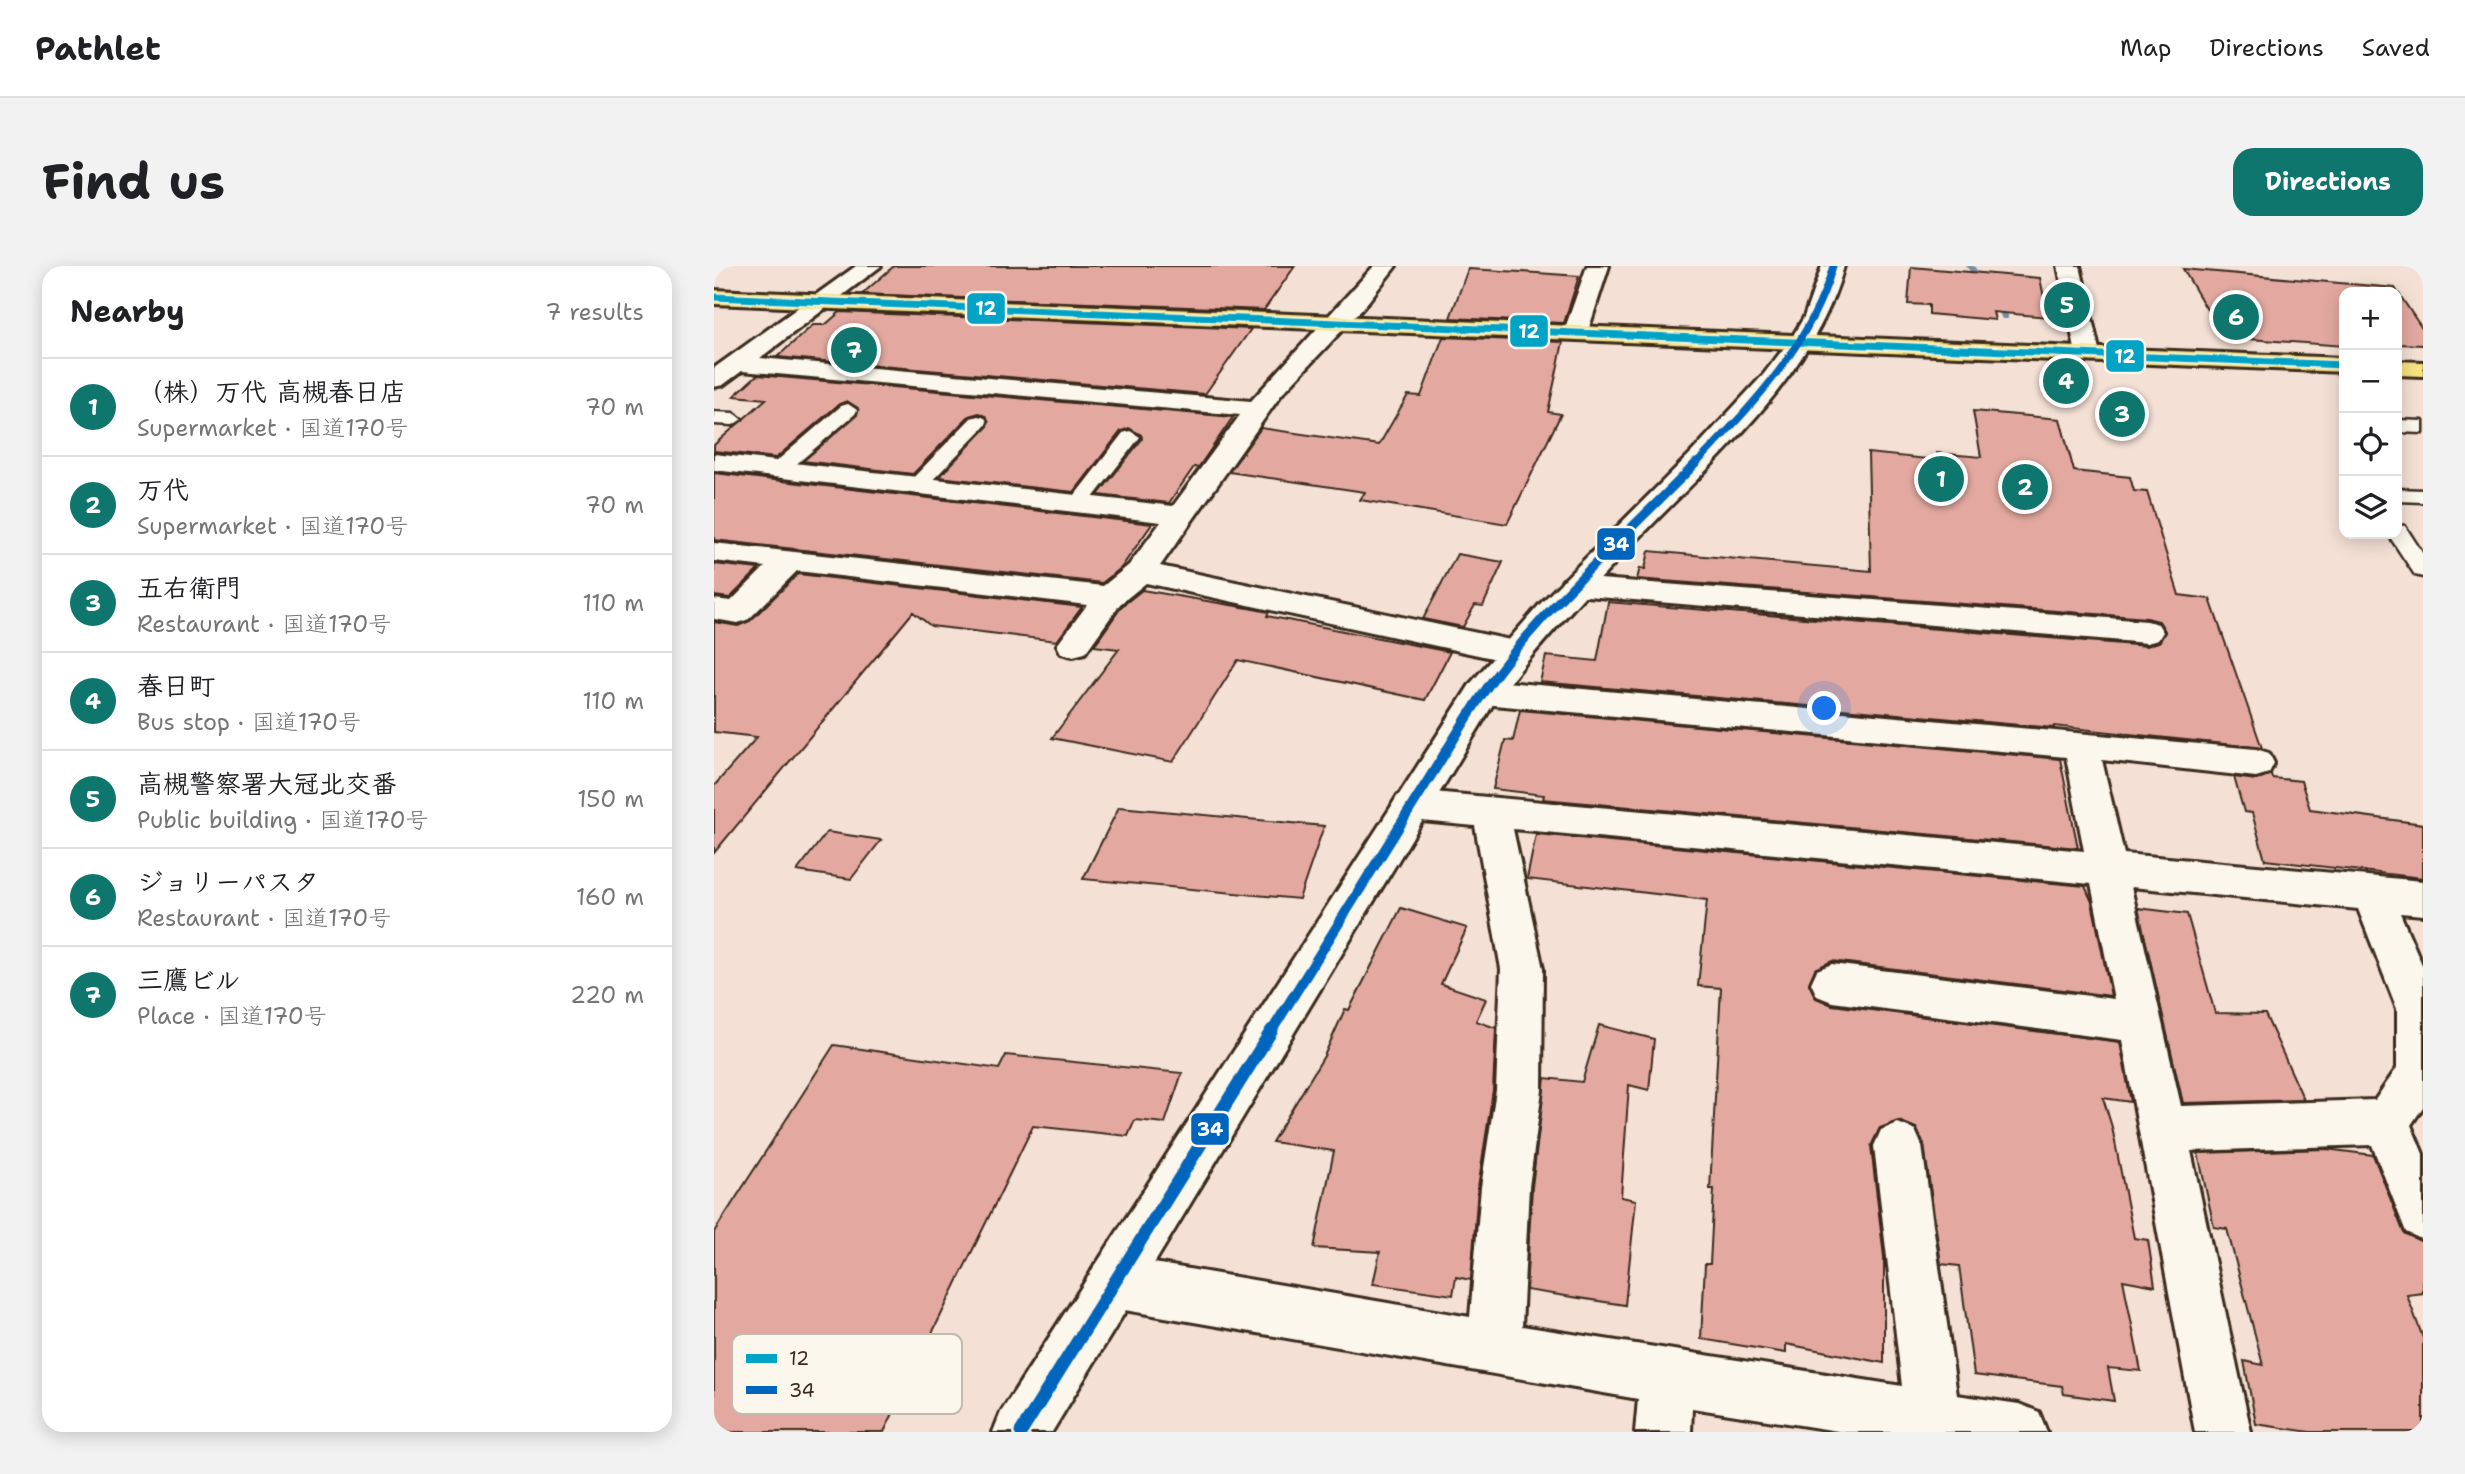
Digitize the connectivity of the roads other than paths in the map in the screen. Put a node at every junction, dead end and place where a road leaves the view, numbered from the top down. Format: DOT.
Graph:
graph roads {
  1 [pos="870,266"];
  2 [pos="1385,266"];
  3 [pos="1598,266"];
  4 [pos="1833,266"];
  5 [pos="2069,266"];
  6 [pos="714,297"];
  7 [pos="821,302"];
  8 [pos="1336,323"];
  9 [pos="1575,334"];
  10 [pos="1803,342"];
  11 [pos="2088,354"];
  12 [pos="737,363"];
  13 [pos="2339,366"];
  14 [pos="2402,368"];
  15 [pos="2423,369"];
  16 [pos="714,380"];
  17 [pos="1258,409"];
  18 [pos="848,410"];
  19 [pos="978,422"];
  20 [pos="2402,426"];
  21 [pos="2423,427"];
  22 [pos="1130,437"];
  23 [pos="714,462"];
  24 [pos="779,469"];
  25 [pos="916,485"];
  26 [pos="2402,495"];
  27 [pos="2423,496"];
  28 [pos="1078,504"];
  29 [pos="1181,516"];
  30 [pos="2402,538"];
  31 [pos="714,552"];
  32 [pos="789,561"];
  33 [pos="2423,570"];
  34 [pos="1140,572"];
  35 [pos="1574,586"];
  36 [pos="1109,597"];
  37 [pos="714,609"];
  38 [pos="2147,632"];
  39 [pos="1073,645"];
  40 [pos="1515,652"];
  41 [pos="1483,692"];
  42 [pos="2081,745"];
  43 [pos="2256,763"];
  44 [pos="1410,805"];
  45 [pos="1491,812"];
  46 [pos="2106,870"];
  47 [pos="2372,893"];
  48 [pos="2423,898"];
  49 [pos="1832,983"];
  50 [pos="2140,1022"];
  51 [pos="2387,1122"];
  52 [pos="2163,1129"];
  53 [pos="1898,1146"];
  54 [pos="2423,1215"];
  55 [pos="1114,1283"];
  56 [pos="1494,1348"];
  57 [pos="1667,1377"];
  58 [pos="1933,1419"];
  59 [pos="1021,1432"];
  60 [pos="1663,1432"];
  61 [pos="2019,1432"];
  62 [pos="2223,1432"];
  1 -- 7 [label="street"];
  2 -- 8 [label="street"];
  3 -- 9 [label="street"];
  4 -- 10 [label="street"];
  5 -- 11 [label="street"];
  6 -- 7 [label="highway"];
  7 -- 8 [label="highway"];
  7 -- 12 [label="street"];
  8 -- 9 [label="highway"];
  8 -- 17 [label="street"];
  9 -- 10 [label="highway"];
  10 -- 11 [label="highway"];
  10 -- 35 [label="street"];
  11 -- 13 [label="highway"];
  12 -- 16 [label="street"];
  12 -- 17 [label="street"];
  14 -- 15 [label="highway"];
  17 -- 29 [label="street"];
  18 -- 24 [label="lane"];
  19 -- 25 [label="lane"];
  20 -- 21 [label="lane"];
  22 -- 28 [label="lane"];
  23 -- 24 [label="street"];
  24 -- 25 [label="street"];
  25 -- 28 [label="street"];
  26 -- 27 [label="lane"];
  28 -- 29 [label="street"];
  29 -- 34 [label="street"];
  30 -- 33 [label="lane"];
  31 -- 32 [label="street"];
  32 -- 36 [label="street"];
  32 -- 37 [label="street"];
  34 -- 36 [label="street"];
  34 -- 40 [label="street"];
  35 -- 38 [label="street"];
  35 -- 40 [label="street"];
  36 -- 39 [label="street"];
  40 -- 41 [label="street"];
  41 -- 42 [label="street"];
  41 -- 44 [label="street"];
  42 -- 43 [label="street"];
  42 -- 46 [label="street"];
  44 -- 45 [label="street"];
  44 -- 55 [label="street"];
  45 -- 46 [label="street"];
  45 -- 56 [label="street"];
  46 -- 47 [label="street"];
  46 -- 50 [label="street"];
  47 -- 48 [label="street"];
  47 -- 51 [label="street"];
  49 -- 50 [label="street"];
  50 -- 52 [label="street"];
  51 -- 52 [label="street"];
  51 -- 54 [label="street"];
  52 -- 62 [label="street"];
  53 -- 58 [label="street"];
  55 -- 56 [label="street"];
  55 -- 59 [label="street"];
  56 -- 57 [label="street"];
  57 -- 58 [label="street"];
  57 -- 60 [label="street"];
  58 -- 61 [label="street"];
}
